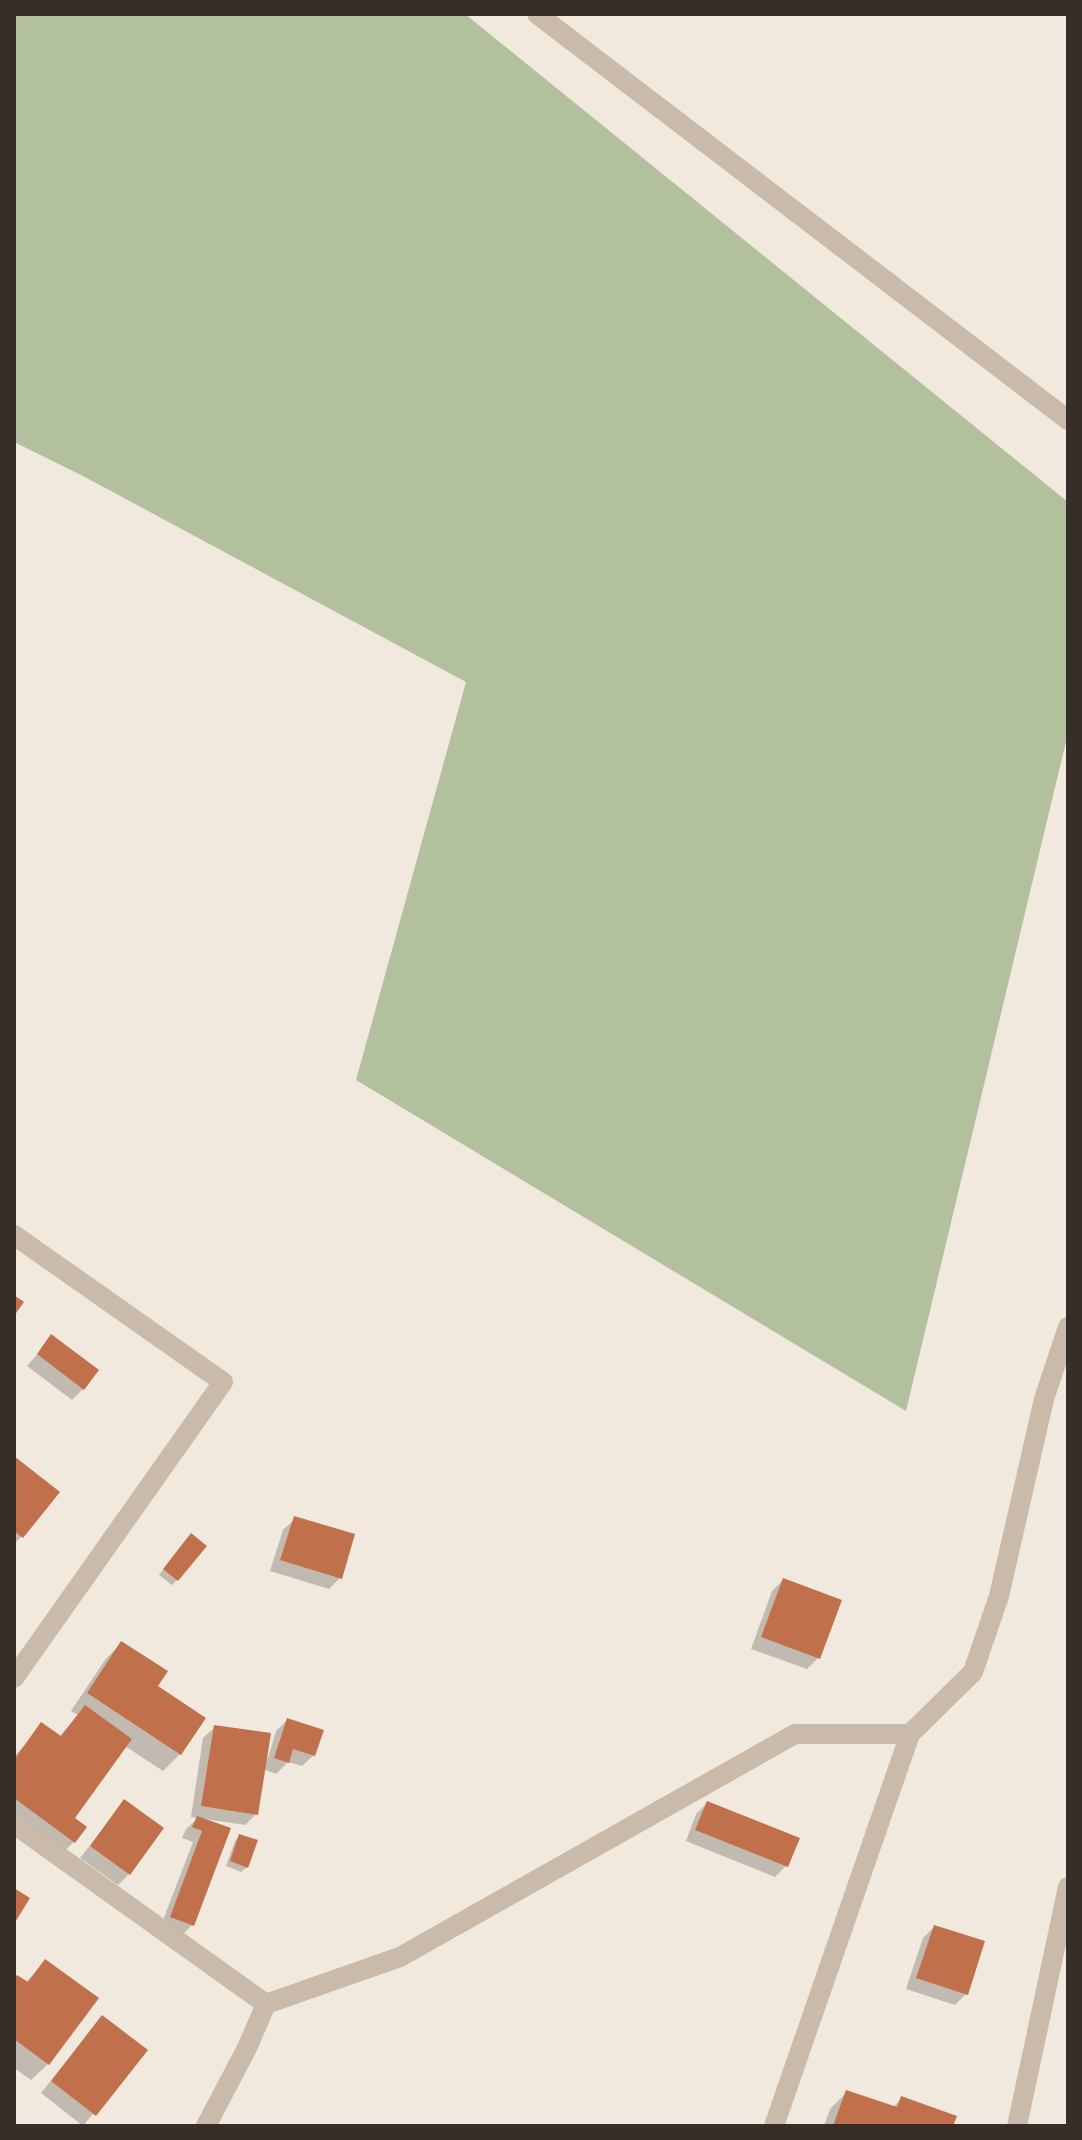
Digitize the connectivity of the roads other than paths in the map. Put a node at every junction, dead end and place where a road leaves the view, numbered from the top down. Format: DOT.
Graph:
graph roads {
  1 [pos="537,14"];
  2 [pos="1068,420"];
  3 [pos="14,1235"];
  4 [pos="1068,1327"];
  5 [pos="14,1678"];
  6 [pos="910,1734"];
  7 [pos="14,1824"];
  8 [pos="1068,1887"];
  9 [pos="266,2004"];
  10 [pos="206,2126"];
  11 [pos="774,2126"];
  12 [pos="1017,2126"];
  1 -- 2 [label="street"];
  3 -- 5 [label="street"];
  4 -- 6 [label="street"];
  6 -- 9 [label="street"];
  6 -- 11 [label="street"];
  7 -- 9 [label="street"];
  8 -- 12 [label="street"];
  9 -- 10 [label="street"];
}
